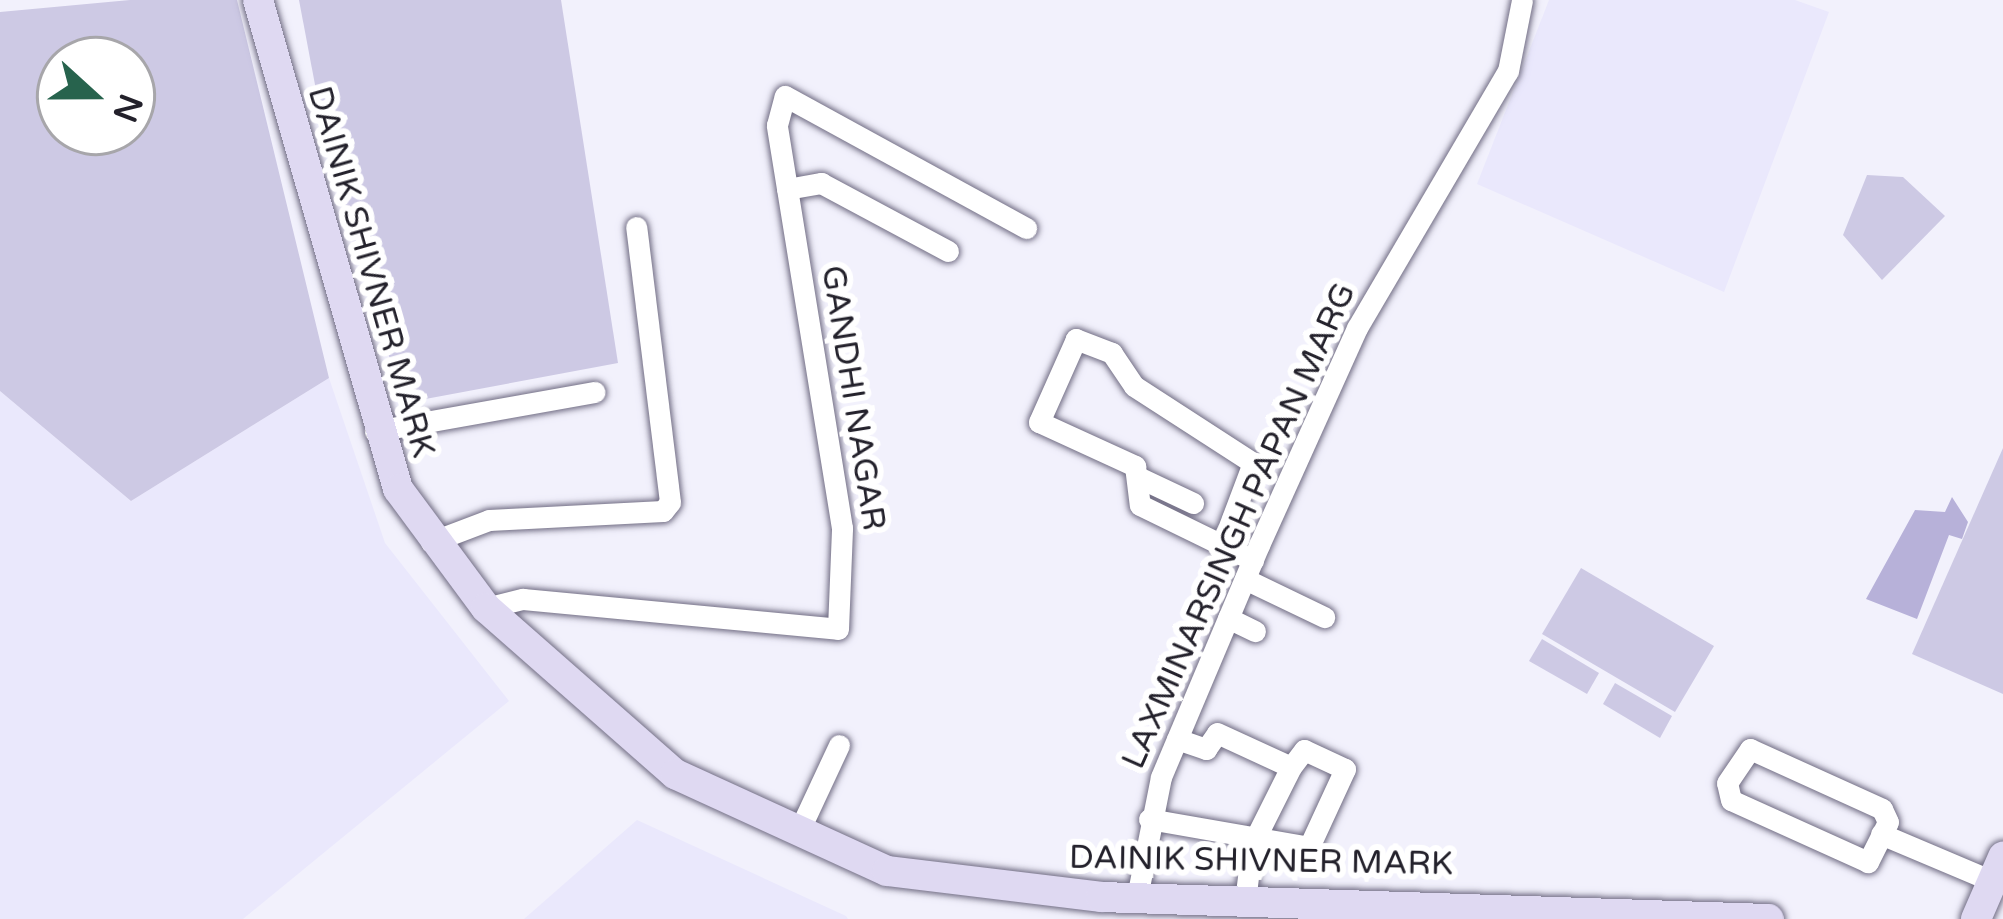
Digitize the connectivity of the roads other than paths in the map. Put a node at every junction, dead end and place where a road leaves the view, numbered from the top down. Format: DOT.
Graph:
graph roads {
  1 [pos="258,0"];
  2 [pos="1522,0"];
  3 [pos="787,189"];
  4 [pos="636,227"];
  5 [pos="1026,228"];
  6 [pos="949,251"];
  7 [pos="595,392"];
  8 [pos="375,430"];
  9 [pos="1138,477"];
  10 [pos="1193,503"];
  11 [pos="430,542"];
  12 [pos="1246,548"];
  13 [pos="486,608"];
  14 [pos="1324,617"];
  15 [pos="1228,619"];
  16 [pos="1255,632"];
  17 [pos="1177,739"];
  18 [pos="838,746"];
  19 [pos="1292,767"];
  20 [pos="1149,819"];
  21 [pos="798,832"];
  22 [pos="1258,834"];
  23 [pos="1881,834"];
  24 [pos="1137,897"];
  25 [pos="1990,897"];
  26 [pos="1244,901"];
  27 [pos="1768,919"];
  1 -- 8 [label="main road, DAINIK SHIVNER MARK"];
  2 -- 12 [label="street, LAXMINARSINGH PAPAN MARG"];
  3 -- 5 [label="street, GANDHI NAGAR"];
  3 -- 6 [label="street"];
  3 -- 13 [label="street, GANDHI NAGAR"];
  4 -- 11 [label="street"];
  7 -- 8 [label="street"];
  8 -- 11 [label="main road, DAINIK SHIVNER MARK"];
  9 -- 10 [label="street"];
  9 -- 12 [label="street"];
  9 -- 12 [label="street"];
  11 -- 13 [label="main road, DAINIK SHIVNER MARK"];
  12 -- 14 [label="street"];
  12 -- 15 [label="street, LAXMINARSINGH PAPAN MARG"];
  13 -- 21 [label="main road, DAINIK SHIVNER MARK"];
  15 -- 16 [label="street"];
  15 -- 17 [label="street, LAXMINARSINGH PAPAN MARG"];
  17 -- 19 [label="street"];
  17 -- 20 [label="street, LAXMINARSINGH PAPAN MARG"];
  18 -- 21 [label="street"];
  19 -- 22 [label="street"];
  19 -- 22 [label="street"];
  20 -- 22 [label="street"];
  20 -- 24 [label="street, LAXMINARSINGH PAPAN MARG"];
  21 -- 24 [label="main road, DAINIK SHIVNER MARK"];
  22 -- 26 [label="street"];
  23 -- 23 [label="street"];
  23 -- 25 [label="street"];
  24 -- 26 [label="main road, DAINIK SHIVNER MARK"];
  26 -- 27 [label="main road, DAINIK SHIVNER MARK"];
}
